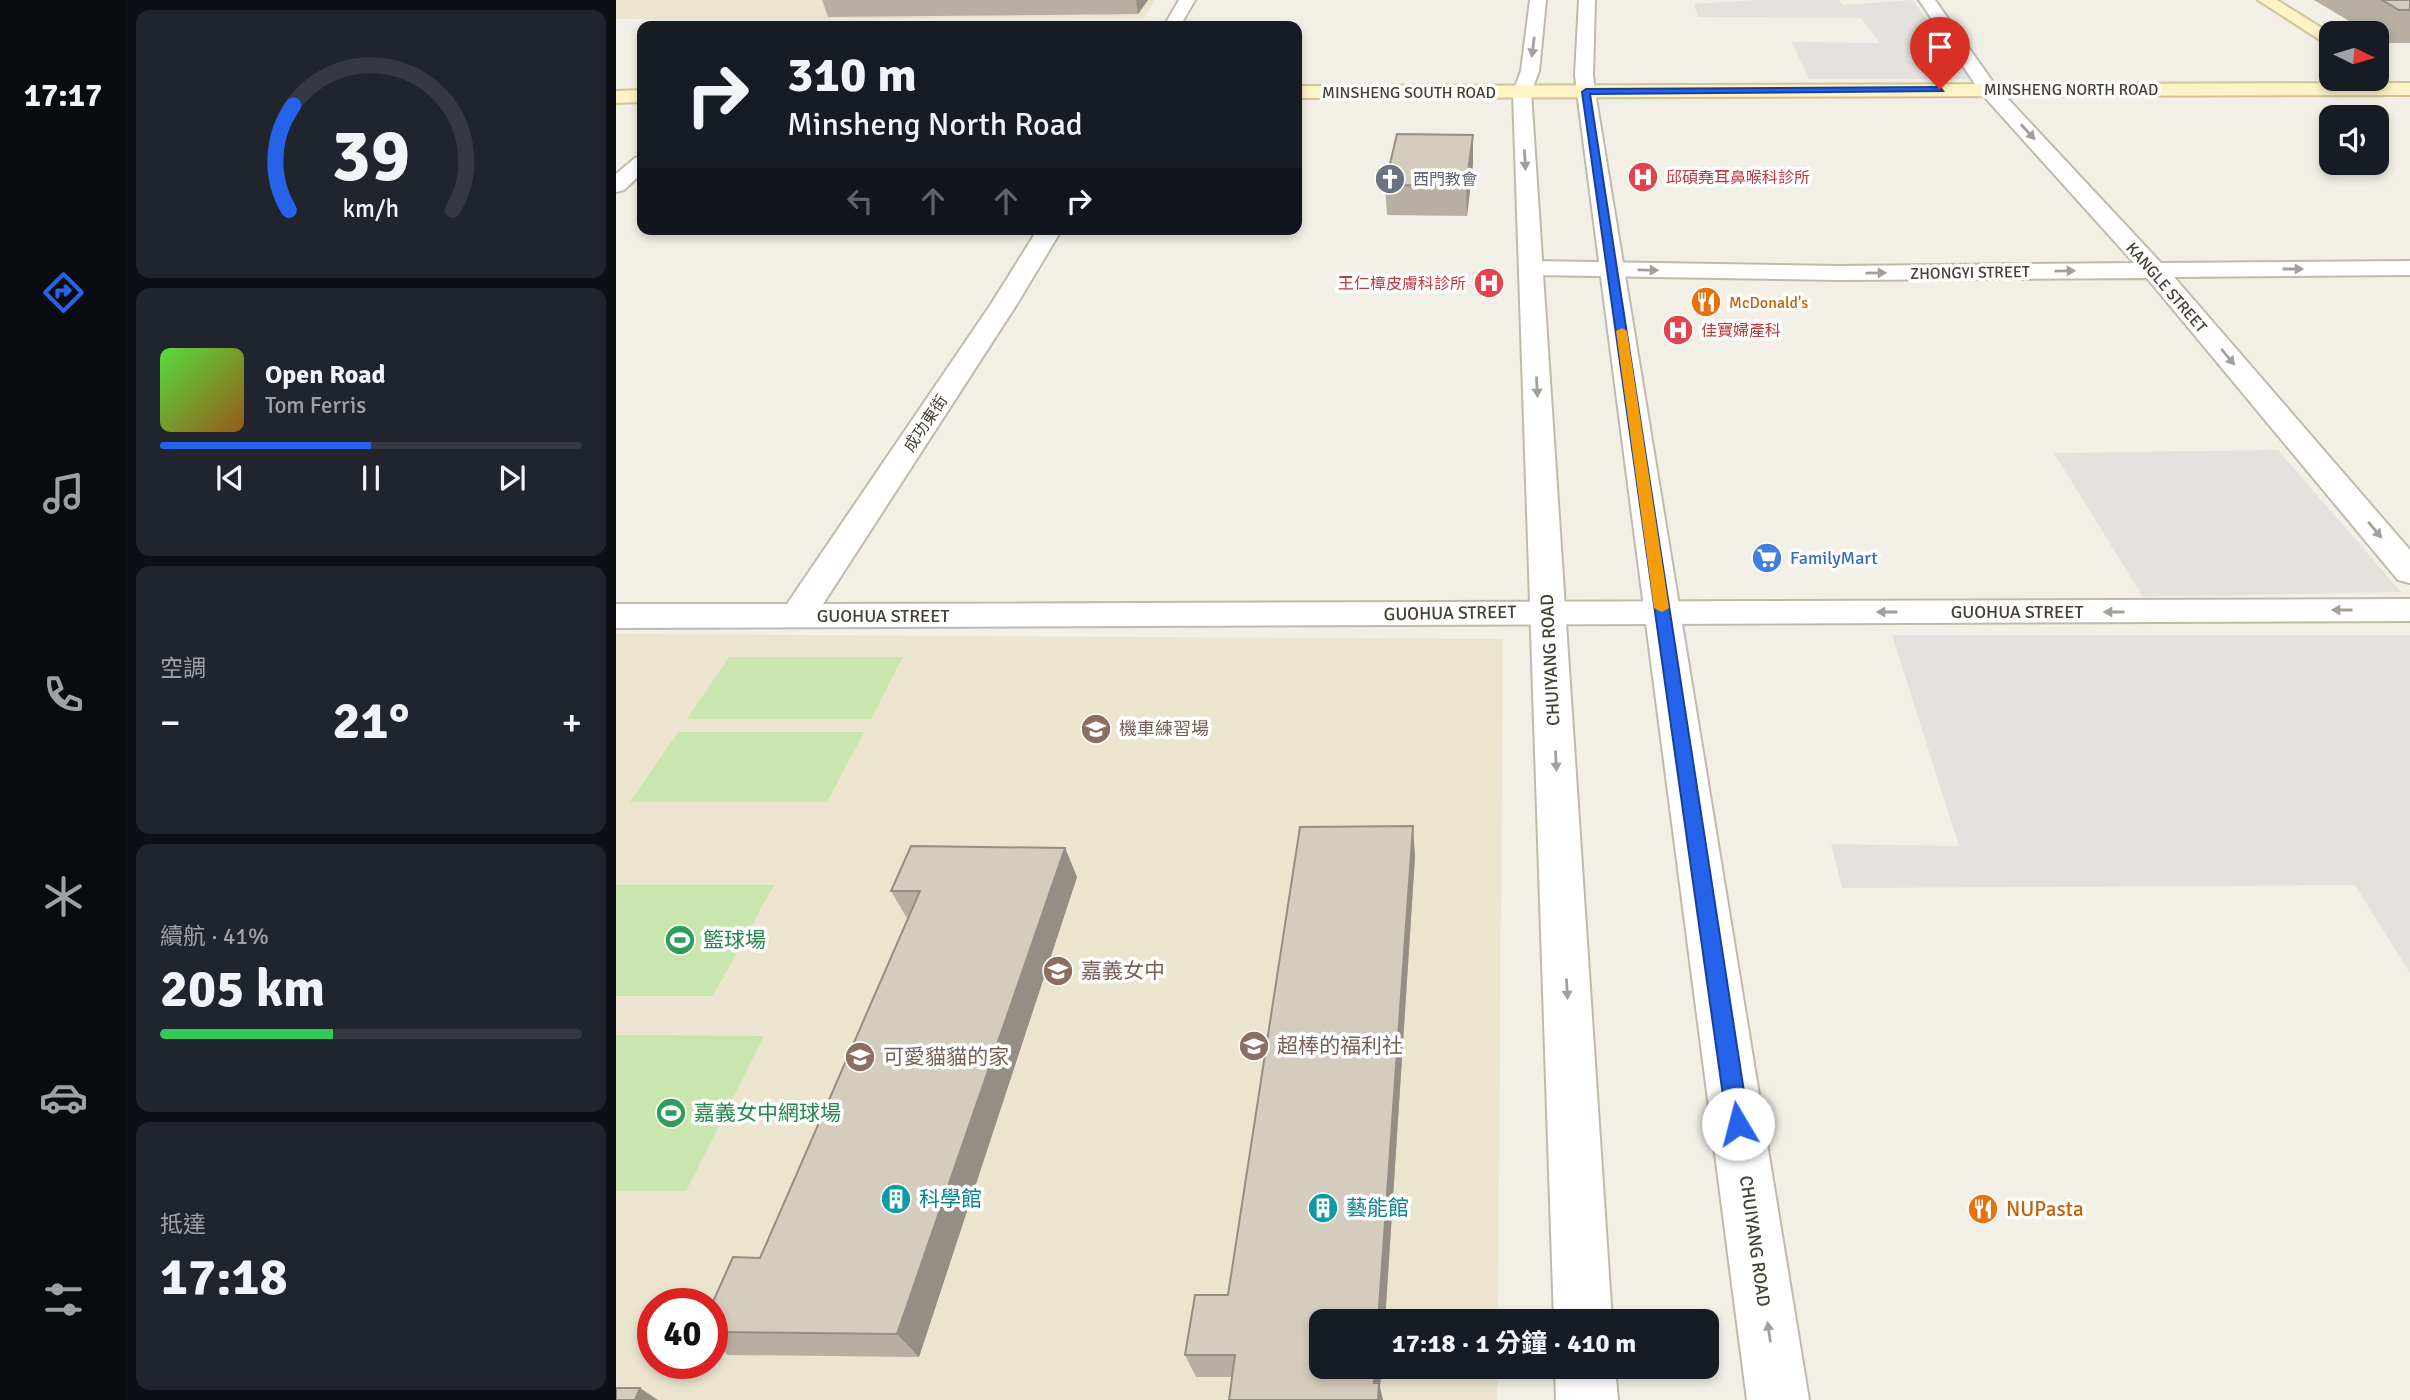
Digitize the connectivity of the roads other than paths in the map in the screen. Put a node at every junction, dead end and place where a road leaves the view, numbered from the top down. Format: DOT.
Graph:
graph roads {
  1 [pos="1187,0"];
  2 [pos="1538,0"];
  3 [pos="1587,0"];
  4 [pos="1927,0"];
  5 [pos="2266,0"];
  6 [pos="1175,21"];
  7 [pos="2319,34"];
  8 [pos="2389,80"];
  9 [pos="1988,89"];
  10 [pos="2408,91"];
  11 [pos="1302,92"];
  12 [pos="1522,92"];
  13 [pos="1586,92"];
  14 [pos="637,96"];
  15 [pos="616,97"];
  16 [pos="637,166"];
  17 [pos="616,185"];
  18 [pos="1047,235"];
  19 [pos="1531,268"];
  20 [pos="2410,268"];
  21 [pos="1612,269"];
  22 [pos="2154,270"];
  23 [pos="2410,572"];
  24 [pos="2410,610"];
  25 [pos="1548,611"];
  26 [pos="1662,611"];
  27 [pos="616,616"];
  28 [pos="797,616"];
  29 [pos="1582,1309"];
  30 [pos="1586,1379"];
  31 [pos="1587,1400"];
  32 [pos="1779,1400"];
  1 -- 6 [label="street"];
  2 -- 12 [label="street, CHUIYANG ROAD, one-way"];
  3 -- 13 [label="street, CHUIYANG ROAD"];
  4 -- 9 [label="street, KANGLE STREET"];
  5 -- 7 [label="main road"];
  8 -- 10 [label="main road"];
  9 -- 10 [label="main road, MINSHENG NORTH ROAD"];
  9 -- 13 [label="main road, MINSHENG NORTH ROAD"];
  9 -- 22 [label="street, KANGLE STREET, one-way"];
  11 -- 12 [label="main road, MINSHENG SOUTH ROAD"];
  12 -- 13 [label="main road, MINSHENG NORTH ROAD"];
  12 -- 19 [label="street, CHUIYANG ROAD, one-way"];
  13 -- 21 [label="street, CHUIYANG ROAD"];
  14 -- 15 [label="main road"];
  16 -- 17 [label="street"];
  18 -- 28 [label="street, 成功東街"];
  19 -- 21 [label="street, ZHONGYI STREET"];
  19 -- 25 [label="street, CHUIYANG ROAD, one-way"];
  22 -- 20 [label="street, ZHONGYI STREET, one-way"];
  21 -- 22 [label="street, ZHONGYI STREET, one-way"];
  21 -- 26 [label="street, CHUIYANG ROAD"];
  22 -- 23 [label="street, KANGLE STREET, one-way"];
  24 -- 26 [label="street, GUOHUA STREET, one-way"];
  25 -- 26 [label="street, GUOHUA STREET"];
  25 -- 28 [label="street, GUOHUA STREET"];
  25 -- 29 [label="street, CHUIYANG ROAD, one-way"];
  32 -- 26 [label="street, CHUIYANG ROAD, one-way"];
  27 -- 28 [label="street, GUOHUA STREET"];
  30 -- 31 [label="street"];
}
